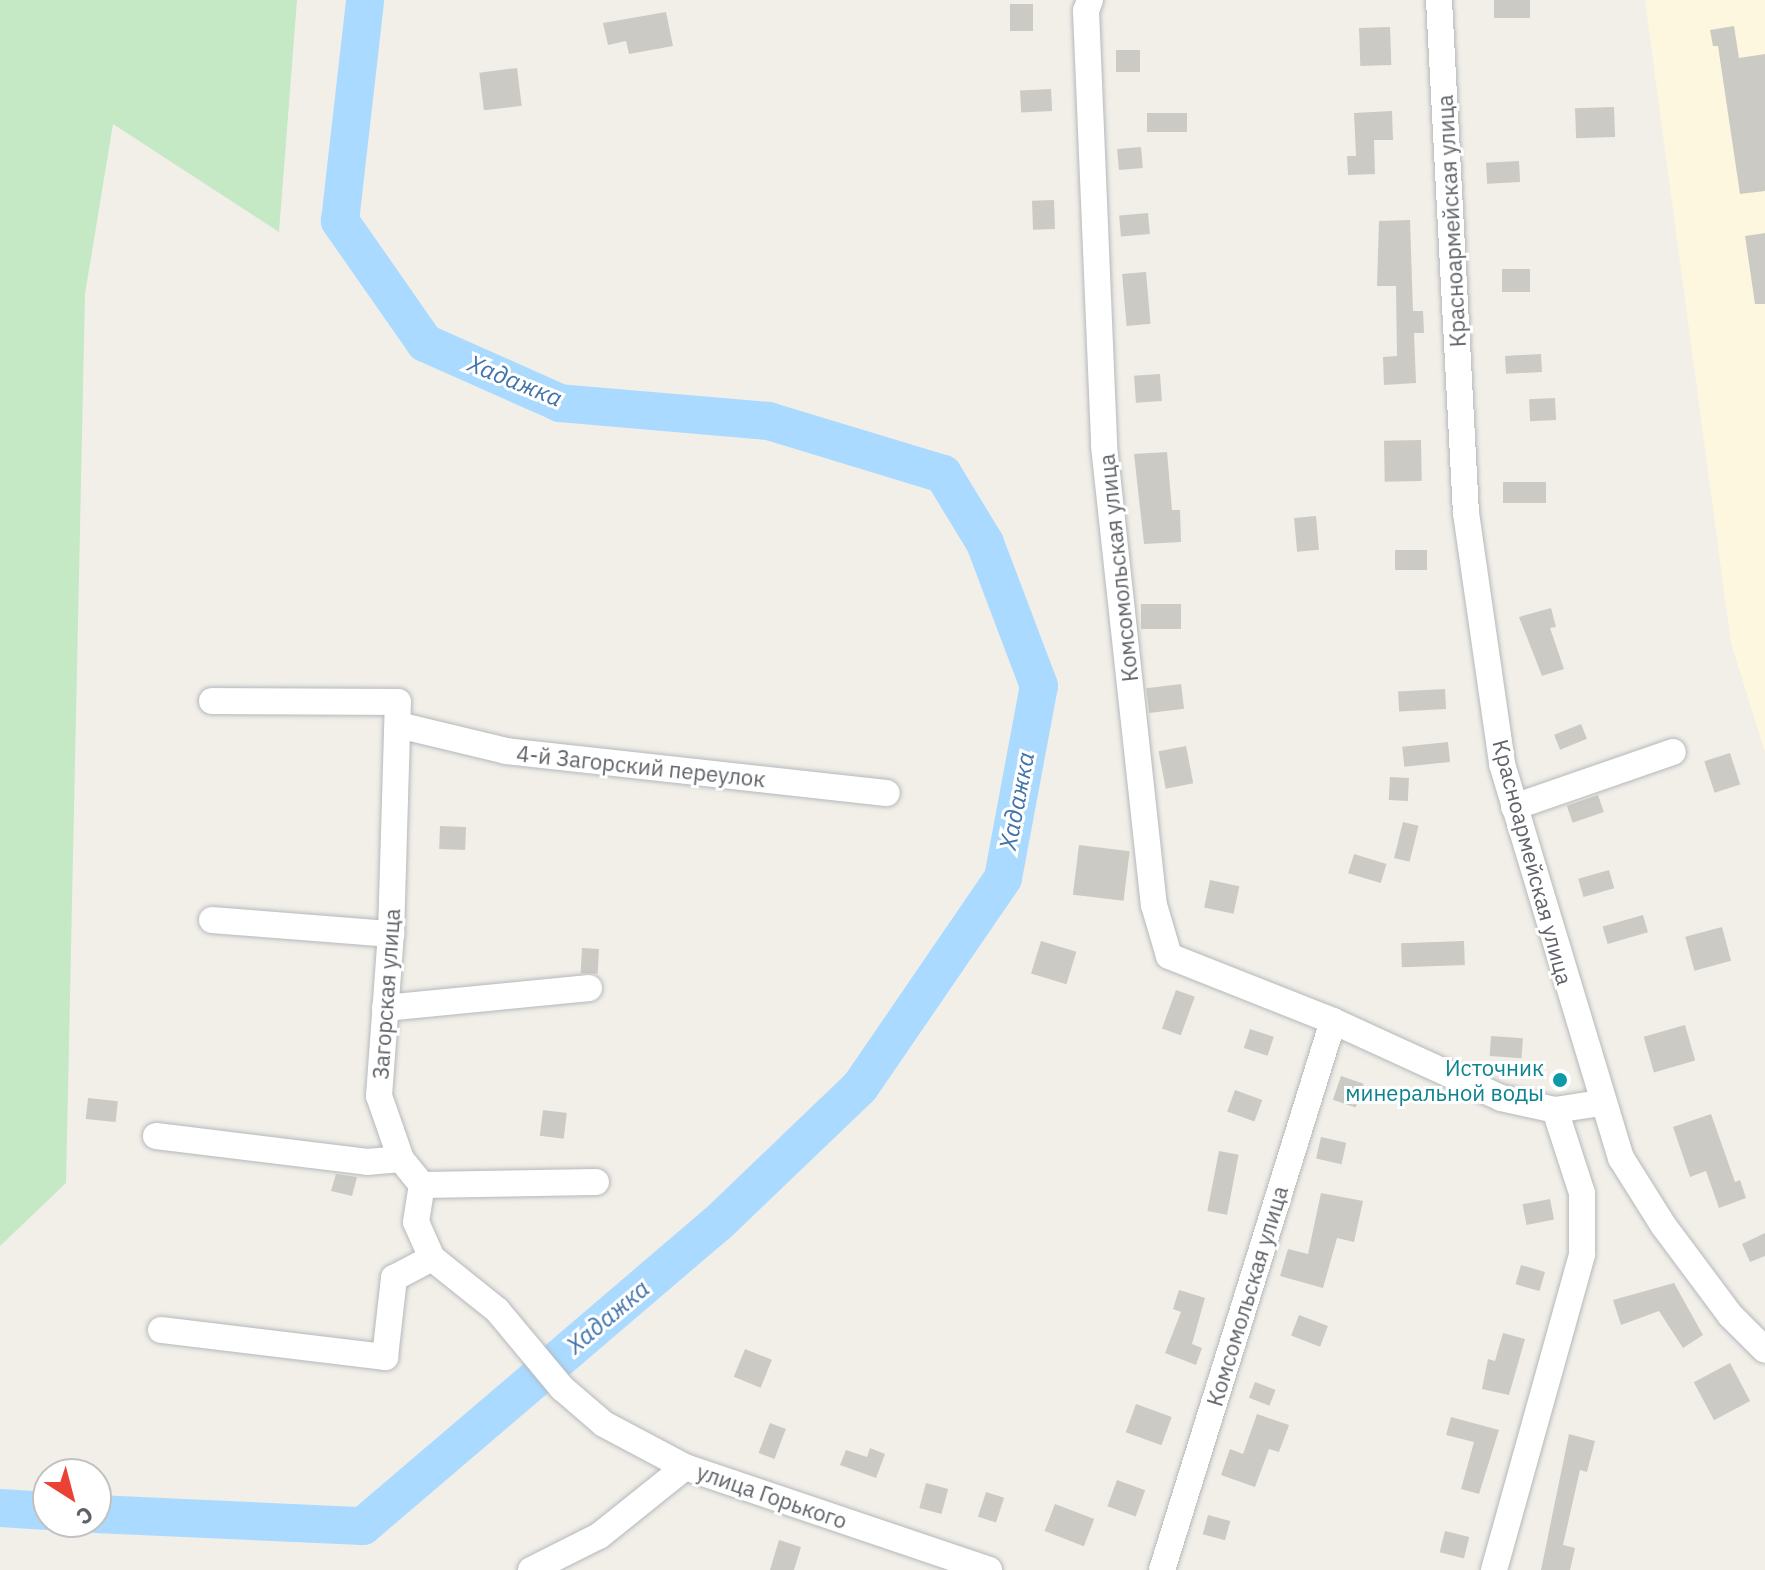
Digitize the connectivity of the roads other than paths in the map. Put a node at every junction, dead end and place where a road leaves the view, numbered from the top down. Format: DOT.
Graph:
graph roads {
  1 [pos="1090,0"];
  2 [pos="1439,0"];
  3 [pos="212,701"];
  4 [pos="398,714"];
  5 [pos="1673,752"];
  6 [pos="887,793"];
  7 [pos="1514,807"];
  8 [pos="212,920"];
  9 [pos="391,934"];
  10 [pos="589,988"];
  11 [pos="385,1008"];
  12 [pos="1333,1021"];
  13 [pos="1601,1103"];
  14 [pos="1555,1110"];
  15 [pos="156,1136"];
  16 [pos="401,1159"];
  17 [pos="596,1182"];
  18 [pos="422,1185"];
  19 [pos="432,1258"];
  20 [pos="161,1330"];
  21 [pos="1765,1350"];
  22 [pos="685,1467"];
  23 [pos="531,1570"];
  24 [pos="989,1570"];
  25 [pos="1162,1570"];
  26 [pos="1494,1570"];
  1 -- 12 [label="street, Комсомольская улица"];
  2 -- 7 [label="street, Красноармейская улица"];
  3 -- 4 [label="street, 4-й Загорский переулок"];
  4 -- 6 [label="street, 4-й Загорский переулок"];
  4 -- 9 [label="street, Загорская улица"];
  5 -- 7 [label="street"];
  7 -- 13 [label="street, Красноармейская улица"];
  8 -- 9 [label="street"];
  9 -- 11 [label="street, Загорская улица"];
  10 -- 11 [label="street"];
  11 -- 16 [label="street, Загорская улица"];
  12 -- 14 [label="street, Комсомольская улица"];
  12 -- 25 [label="street, Комсомольская улица"];
  13 -- 14 [label="street"];
  13 -- 21 [label="street, Красноармейская улица"];
  14 -- 26 [label="street"];
  15 -- 16 [label="street"];
  16 -- 18 [label="street, Загорская улица"];
  17 -- 18 [label="street"];
  18 -- 19 [label="street"];
  19 -- 20 [label="street"];
  19 -- 22 [label="street"];
  22 -- 23 [label="street, улица Горького"];
  22 -- 24 [label="street, улица Горького"];
}
